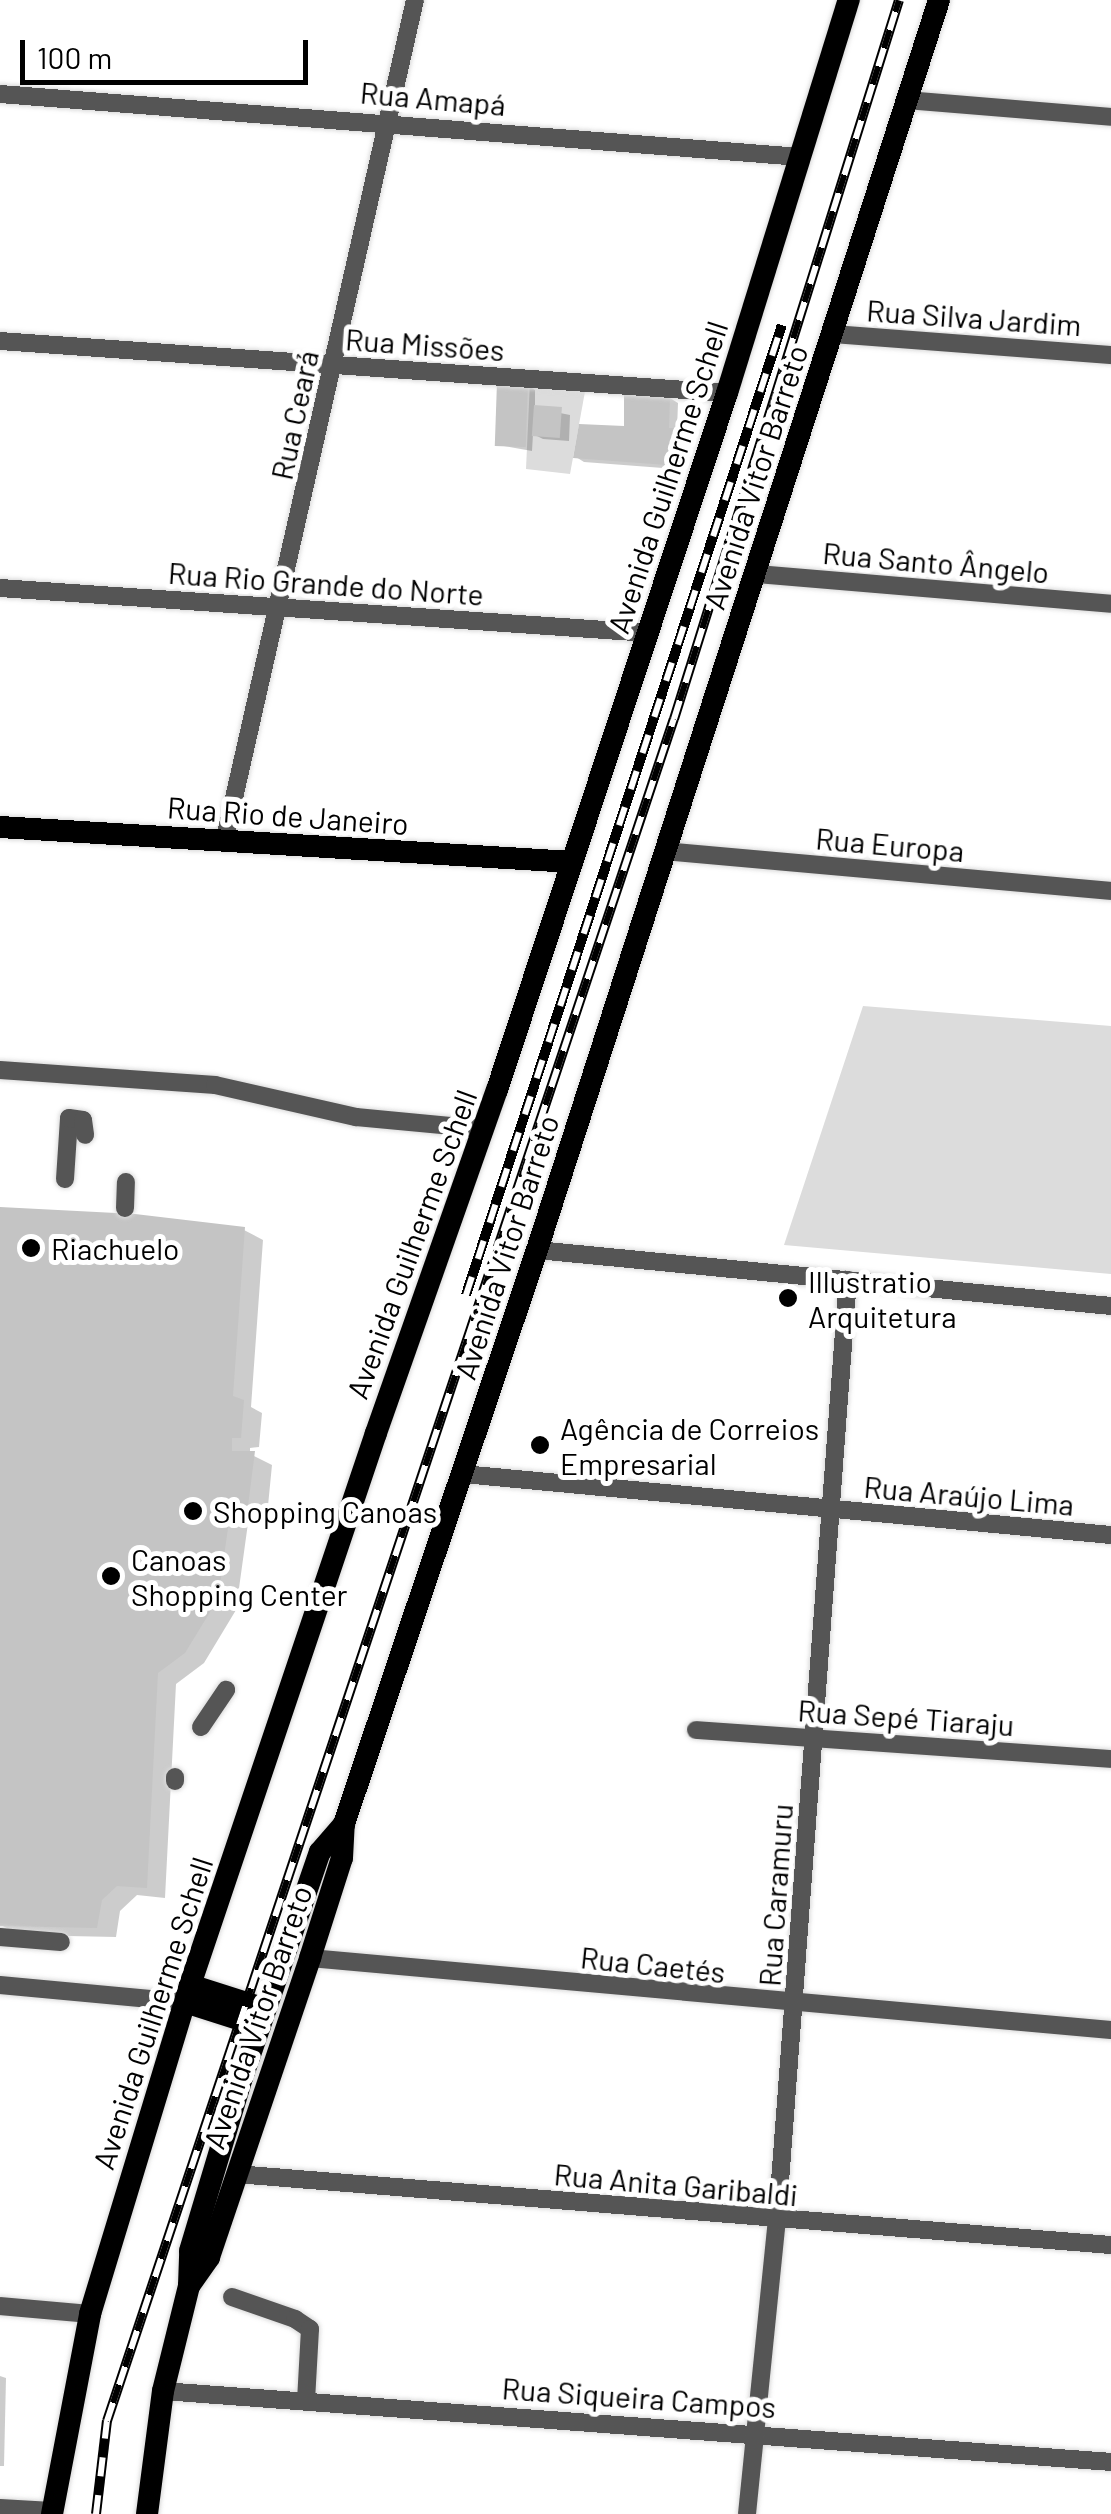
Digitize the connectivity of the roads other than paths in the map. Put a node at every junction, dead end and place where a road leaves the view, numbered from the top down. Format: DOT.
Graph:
graph roads {
  1 [pos="415,0"];
  2 [pos="848,0"];
  3 [pos="939,0"];
  4 [pos="0,94"];
  5 [pos="906,100"];
  6 [pos="1111,116"];
  7 [pos="391,121"];
  8 [pos="801,157"];
  9 [pos="832,334"];
  10 [pos="0,341"];
  11 [pos="1111,355"];
  12 [pos="332,366"];
  13 [pos="727,393"];
  14 [pos="757,574"];
  15 [pos="0,588"];
  16 [pos="1111,604"];
  17 [pos="280,606"];
  18 [pos="648,633"];
  19 [pos="0,826"];
  20 [pos="224,842"];
  21 [pos="664,851"];
  22 [pos="572,862"];
  23 [pos="1111,892"];
  24 [pos="0,1070"];
  25 [pos="484,1130"];
  26 [pos="85,1135"];
  27 [pos="65,1179"];
  28 [pos="126,1182"];
  29 [pos="124,1208"];
  30 [pos="537,1250"];
  31 [pos="848,1280"];
  32 [pos="1111,1306"];
  33 [pos="463,1474"];
  34 [pos="832,1510"];
  35 [pos="1111,1536"];
  36 [pos="226,1690"];
  37 [pos="200,1726"];
  38 [pos="696,1730"];
  39 [pos="814,1738"];
  40 [pos="1111,1759"];
  41 [pos="344,1824"];
  42 [pos="0,1937"];
  43 [pos="61,1942"];
  44 [pos="310,1958"];
  45 [pos="0,1985"];
  46 [pos="188,1994"];
  47 [pos="794,2005"];
  48 [pos="262,2017"];
  49 [pos="1111,2030"];
  50 [pos="236,2174"];
  51 [pos="778,2221"];
  52 [pos="1111,2245"];
  53 [pos="189,2286"];
  54 [pos="232,2298"];
  55 [pos="0,2306"];
  56 [pos="90,2314"];
  57 [pos="163,2391"];
  58 [pos="306,2400"];
  59 [pos="753,2432"];
  60 [pos="1111,2462"];
  61 [pos="0,2508"];
  62 [pos="52,2512"];
  63 [pos="147,2514"];
  64 [pos="746,2514"];
  1 -- 7 [label="street, Rua Ceará"];
  2 -- 8 [label="main road, Avenida Guilherme Schell"];
  3 -- 5 [label="main road, Avenida Vitor Barreto"];
  4 -- 7 [label="street, Rua Amapá"];
  5 -- 6 [label="street"];
  5 -- 9 [label="main road, Avenida Vitor Barreto"];
  7 -- 8 [label="street, Rua Amapá"];
  7 -- 12 [label="street, Rua Ceará"];
  8 -- 13 [label="main road, Avenida Guilherme Schell"];
  9 -- 11 [label="street, Rua Silva Jardim"];
  9 -- 14 [label="main road, Avenida Vitor Barreto"];
  10 -- 12 [label="street, Rua Missões"];
  12 -- 13 [label="street, Rua Missões"];
  12 -- 17 [label="street, Rua Ceará"];
  13 -- 18 [label="main road, Avenida Guilherme Schell"];
  14 -- 16 [label="street, Rua Santo Ângelo"];
  14 -- 21 [label="main road, Avenida Vitor Barreto"];
  15 -- 17 [label="street, Rua Rio Grande do Norte"];
  17 -- 18 [label="street, Rua Rio Grande do Norte"];
  17 -- 20 [label="street, Rua Ceará"];
  18 -- 22 [label="main road, Avenida Guilherme Schell"];
  19 -- 20 [label="main road, Rua Rio de Janeiro"];
  20 -- 22 [label="main road, Rua Rio de Janeiro"];
  21 -- 23 [label="street, Rua Europa"];
  21 -- 30 [label="main road, Avenida Vitor Barreto"];
  22 -- 25 [label="main road, Avenida Guilherme Schell"];
  24 -- 25 [label="street"];
  25 -- 46 [label="main road, Avenida Guilherme Schell"];
  26 -- 27 [label="street"];
  28 -- 29 [label="street"];
  30 -- 31 [label="street"];
  30 -- 33 [label="main road, Avenida Vitor Barreto"];
  31 -- 32 [label="street"];
  31 -- 34 [label="street, Rua Caramuru"];
  33 -- 34 [label="street, Rua Araújo Lima"];
  33 -- 41 [label="main road, Avenida Vitor Barreto"];
  34 -- 35 [label="street, Rua Araújo Lima"];
  34 -- 39 [label="street, Rua Caramuru"];
  36 -- 37 [label="street"];
  38 -- 39 [label="street, Rua Sepé Tiaraju"];
  39 -- 40 [label="street, Rua Sepé Tiaraju"];
  39 -- 47 [label="street, Rua Caramuru"];
  41 -- 44 [label="main road, Avenida Vitor Barreto"];
  41 -- 48 [label="main road"];
  42 -- 43 [label="street"];
  44 -- 47 [label="street, Rua Caetés"];
  44 -- 50 [label="main road, Avenida Vitor Barreto"];
  45 -- 46 [label="street"];
  46 -- 48 [label="main road"];
  46 -- 56 [label="main road, Avenida Guilherme Schell"];
  47 -- 49 [label="street, Rua Caetés"];
  47 -- 51 [label="street, Rua Caramuru"];
  48 -- 53 [label="main road"];
  50 -- 51 [label="street, Rua Anita Garibaldi"];
  50 -- 53 [label="main road, Avenida Vitor Barreto"];
  51 -- 52 [label="street, Rua Anita Garibaldi"];
  51 -- 59 [label="street, Rua Caramuru"];
  53 -- 57 [label="main road, Avenida Vitor Barreto"];
  54 -- 58 [label="street"];
  55 -- 56 [label="street"];
  56 -- 62 [label="main road, Avenida Guilherme Schell"];
  57 -- 58 [label="street, Rua Siqueira Campos"];
  57 -- 63 [label="main road, Avenida Vitor Barreto"];
  58 -- 59 [label="street, Rua Siqueira Campos"];
  59 -- 60 [label="street, Rua Siqueira Campos"];
  59 -- 64 [label="street, Rua Caramuru"];
  61 -- 62 [label="street"];
}
